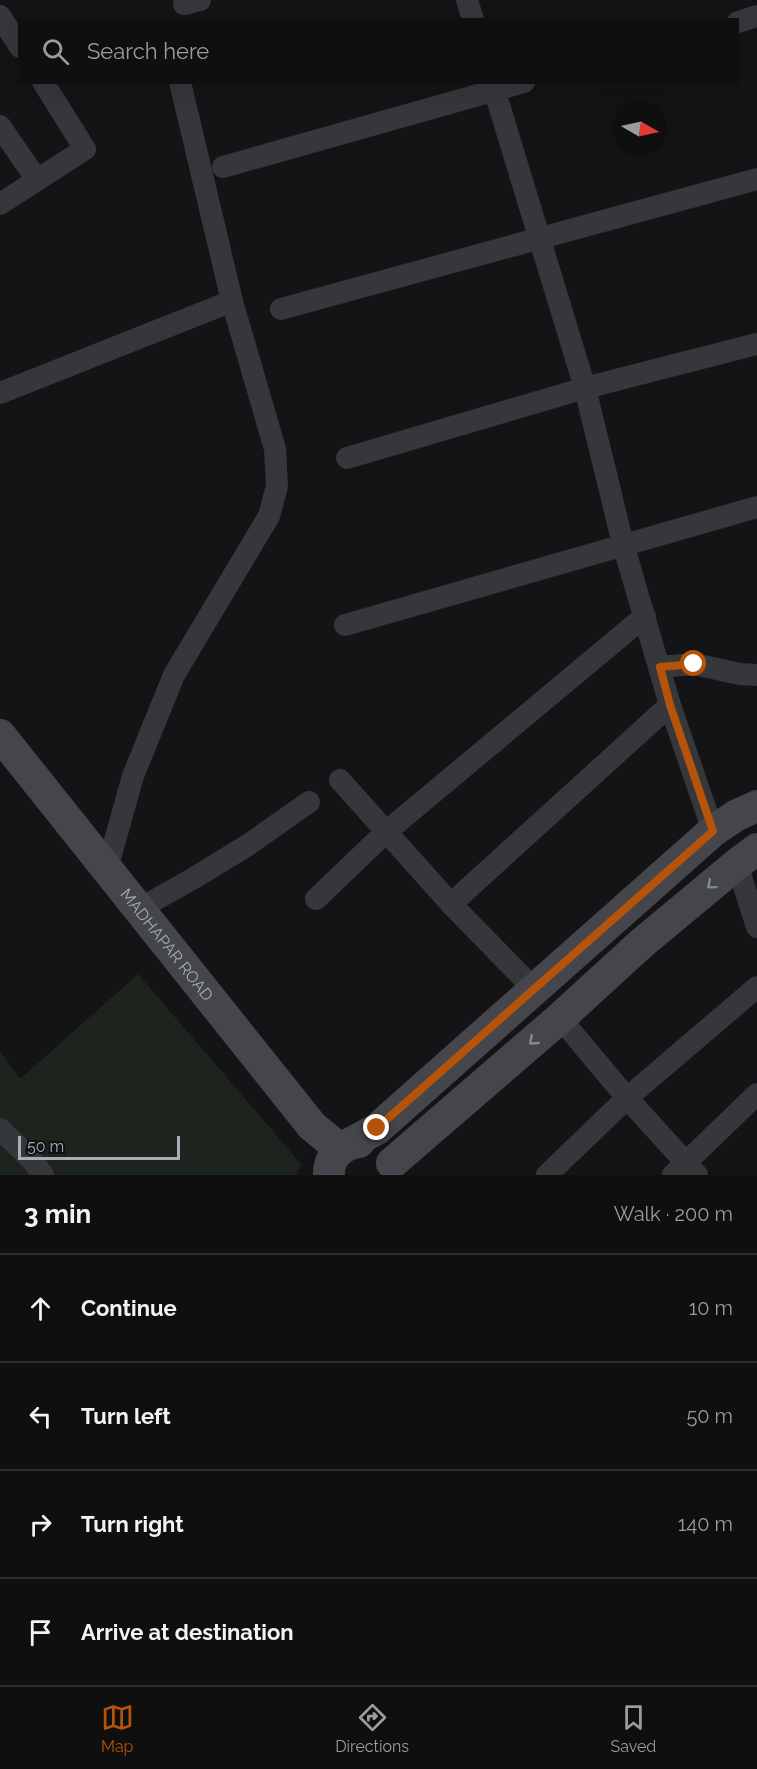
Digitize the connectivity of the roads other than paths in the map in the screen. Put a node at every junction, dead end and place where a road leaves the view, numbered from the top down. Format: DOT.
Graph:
graph roads {
  1 [pos="467,0"];
  2 [pos="0,16"];
  3 [pos="757,16"];
  4 [pos="472,18"];
  5 [pos="739,21"];
  6 [pos="18,43"];
  7 [pos="44,84"];
  8 [pos="180,84"];
  9 [pos="512,84"];
  10 [pos="493,87"];
  11 [pos="0,126"];
  12 [pos="223,167"];
  13 [pos="757,179"];
  14 [pos="37,180"];
  15 [pos="0,204"];
  16 [pos="540,238"];
  17 [pos="232,301"];
  18 [pos="281,309"];
  19 [pos="757,344"];
  20 [pos="585,388"];
  21 [pos="0,393"];
  22 [pos="347,458"];
  23 [pos="757,507"];
  24 [pos="623,544"];
  25 [pos="645,616"];
  26 [pos="345,625"];
  27 [pos="660,667"];
  28 [pos="757,675"];
  29 [pos="670,705"];
  30 [pos="0,735"];
  31 [pos="340,780"];
  32 [pos="309,802"];
  33 [pos="757,806"];
  34 [pos="713,831"];
  35 [pos="386,832"];
  36 [pos="747,856"];
  37 [pos="107,869"];
  38 [pos="316,899"];
  39 [pos="451,904"];
  40 [pos="139,909"];
  41 [pos="757,927"];
  42 [pos="757,987"];
  43 [pos="534,989"];
  44 [pos="560,1018"];
  45 [pos="757,1094"];
  46 [pos="627,1098"];
  47 [pos="0,1130"];
  48 [pos="338,1156"];
  49 [pos="392,1169"];
  50 [pos="685,1171"];
  51 [pos="43,1175"];
  52 [pos="547,1175"];
  1 -- 4 [label="street"];
  2 -- 6 [label="street"];
  3 -- 5 [label="street"];
  7 -- 14 [label="street"];
  8 -- 17 [label="street"];
  9 -- 10 [label="street"];
  10 -- 12 [label="street"];
  10 -- 16 [label="street"];
  11 -- 14 [label="street"];
  13 -- 16 [label="street"];
  14 -- 15 [label="street"];
  16 -- 18 [label="street"];
  16 -- 20 [label="street"];
  17 -- 21 [label="street"];
  17 -- 37 [label="street"];
  19 -- 20 [label="street"];
  20 -- 22 [label="street"];
  20 -- 24 [label="street"];
  23 -- 24 [label="street"];
  24 -- 25 [label="street"];
  24 -- 26 [label="street"];
  25 -- 27 [label="street"];
  25 -- 35 [label="street"];
  27 -- 28 [label="street"];
  27 -- 29 [label="street"];
  29 -- 34 [label="street"];
  29 -- 39 [label="street"];
  30 -- 37 [label="main road, MADHAPAR ROAD"];
  31 -- 35 [label="street"];
  32 -- 40 [label="street"];
  33 -- 34 [label="main road"];
  34 -- 43 [label="main road"];
  35 -- 38 [label="street"];
  35 -- 39 [label="street"];
  36 -- 41 [label="street"];
  36 -- 44 [label="main road, one-way"];
  37 -- 40 [label="main road, MADHAPAR ROAD"];
  39 -- 43 [label="street"];
  40 -- 48 [label="main road, MADHAPAR ROAD"];
  42 -- 46 [label="street"];
  43 -- 48 [label="main road"];
  44 -- 46 [label="street"];
  44 -- 49 [label="main road, one-way"];
  45 -- 50 [label="street"];
  46 -- 50 [label="street"];
  46 -- 52 [label="street"];
  47 -- 51 [label="street"];
  48 -- 49 [label="main road"];
}
